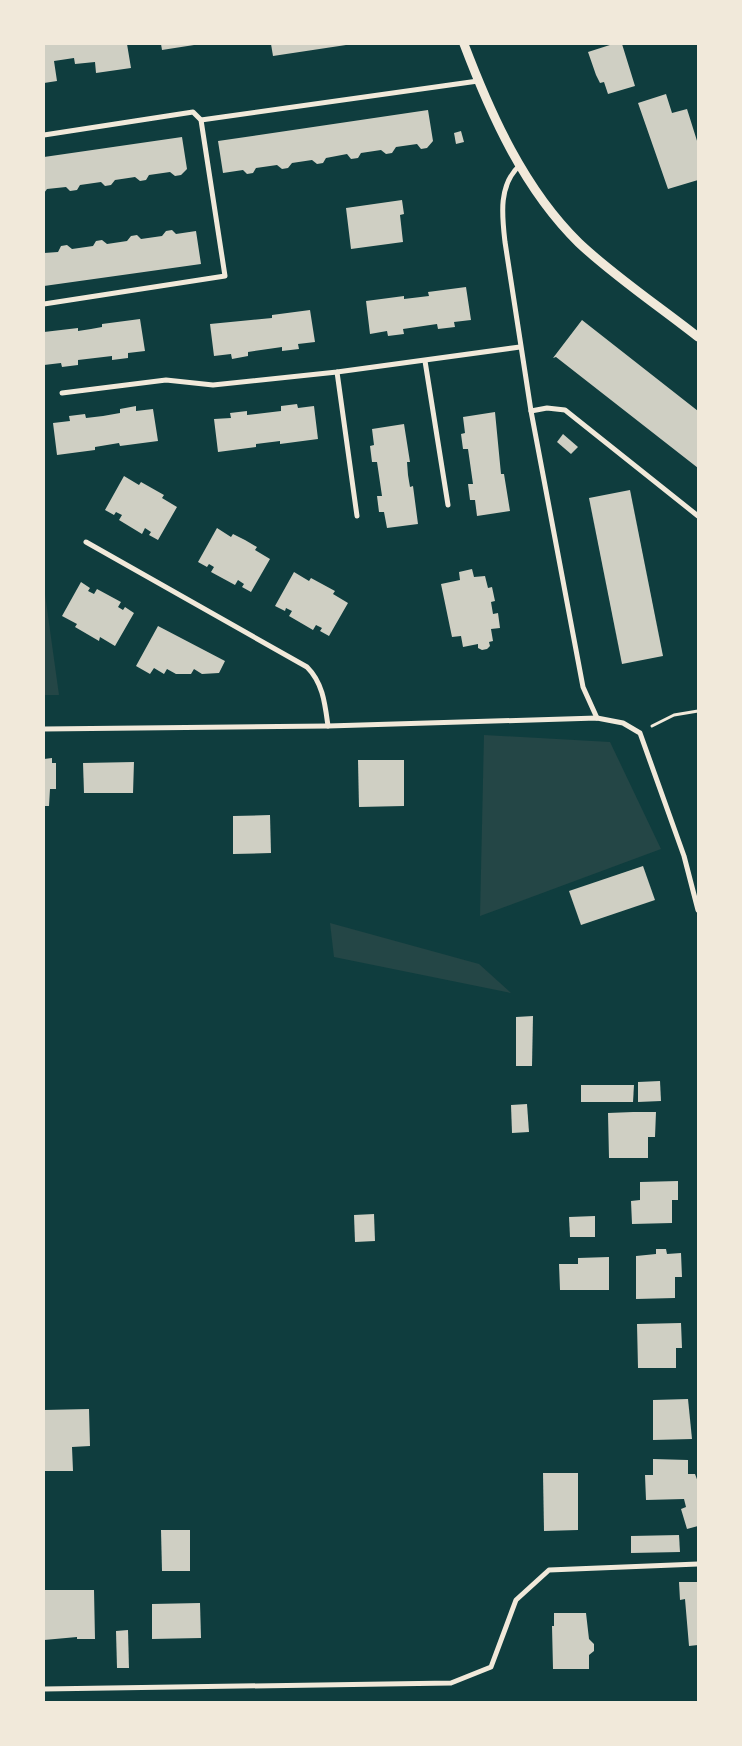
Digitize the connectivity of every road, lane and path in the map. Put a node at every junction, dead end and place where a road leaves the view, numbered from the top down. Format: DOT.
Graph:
graph roads {
  1 [pos="464,44"];
  2 [pos="478,81"];
  3 [pos="201,120"];
  4 [pos="44,136"];
  5 [pos="520,165"];
  6 [pos="44,304"];
  7 [pos="698,337"];
  8 [pos="520,347"];
  9 [pos="426,361"];
  10 [pos="337,372"];
  11 [pos="62,393"];
  12 [pos="531,411"];
  13 [pos="448,505"];
  14 [pos="357,516"];
  15 [pos="698,516"];
  16 [pos="86,542"];
  17 [pos="698,711"];
  18 [pos="597,718"];
  19 [pos="328,726"];
  20 [pos="44,729"];
  21 [pos="640,733"];
  22 [pos="698,910"];
  23 [pos="698,1564"];
  24 [pos="44,1690"];
  1 -- 2 [label="street"];
  2 -- 3 [label="street"];
  2 -- 5 [label="street"];
  3 -- 4 [label="street"];
  3 -- 6 [label="street"];
  5 -- 7 [label="street"];
  5 -- 8 [label="street"];
  8 -- 9 [label="street"];
  8 -- 12 [label="street"];
  9 -- 10 [label="street"];
  9 -- 13 [label="street"];
  10 -- 11 [label="street"];
  10 -- 14 [label="street"];
  12 -- 15 [label="street"];
  12 -- 18 [label="street"];
  16 -- 19 [label="street"];
  17 -- 21 [label="path"];
  18 -- 19 [label="street"];
  18 -- 21 [label="street"];
  19 -- 20 [label="street"];
  21 -- 22 [label="street"];
  23 -- 24 [label="street"];
}
